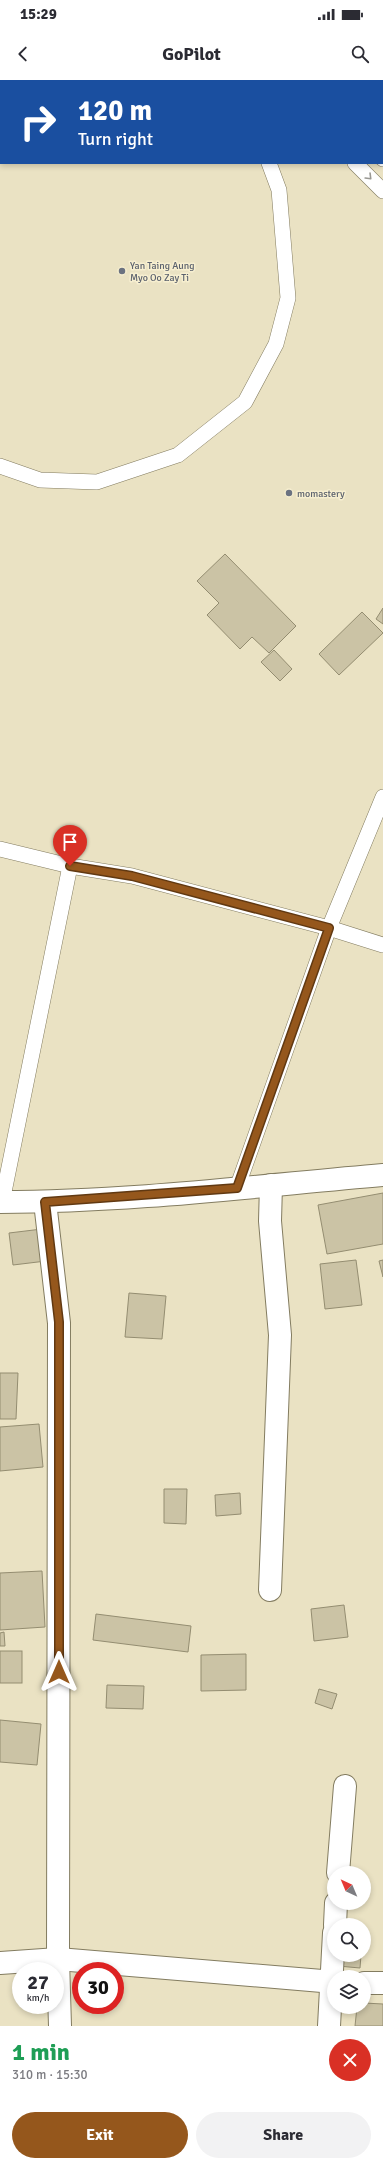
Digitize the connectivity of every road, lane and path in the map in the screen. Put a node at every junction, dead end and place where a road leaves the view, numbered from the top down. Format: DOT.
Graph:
graph roads {
  1 [pos="269,164"];
  2 [pos="356,164"];
  3 [pos="383,191"];
  4 [pos="0,466"];
  5 [pos="383,797"];
  6 [pos="0,848"];
  7 [pos="70,866"];
  8 [pos="329,928"];
  9 [pos="383,945"];
  10 [pos="383,1175"];
  11 [pos="270,1184"];
  12 [pos="237,1188"];
  13 [pos="1,1202"];
  14 [pos="45,1202"];
  15 [pos="270,1590"];
  16 [pos="345,1786"];
  17 [pos="339,1866"];
  18 [pos="58,1958"];
  19 [pos="0,1963"];
  20 [pos="327,1982"];
  21 [pos="371,1983"];
  22 [pos="383,1983"];
  23 [pos="330,2014"];
  24 [pos="60,2026"];
  25 [pos="329,2026"];
  1 -- 4 [label="lane"];
  2 -- 3 [label="lane, one-way"];
  5 -- 8 [label="lane"];
  6 -- 7 [label="lane"];
  7 -- 8 [label="lane"];
  7 -- 13 [label="lane"];
  8 -- 9 [label="lane"];
  8 -- 12 [label="lane"];
  10 -- 11 [label="street"];
  11 -- 12 [label="street"];
  11 -- 15 [label="street"];
  12 -- 14 [label="street"];
  13 -- 14 [label="street"];
  14 -- 18 [label="street"];
  16 -- 17 [label="street"];
  18 -- 19 [label="street"];
  18 -- 20 [label="street"];
  18 -- 24 [label="street"];
  21 -- 22 [label="street"];
  23 -- 25 [label="street"];
}
